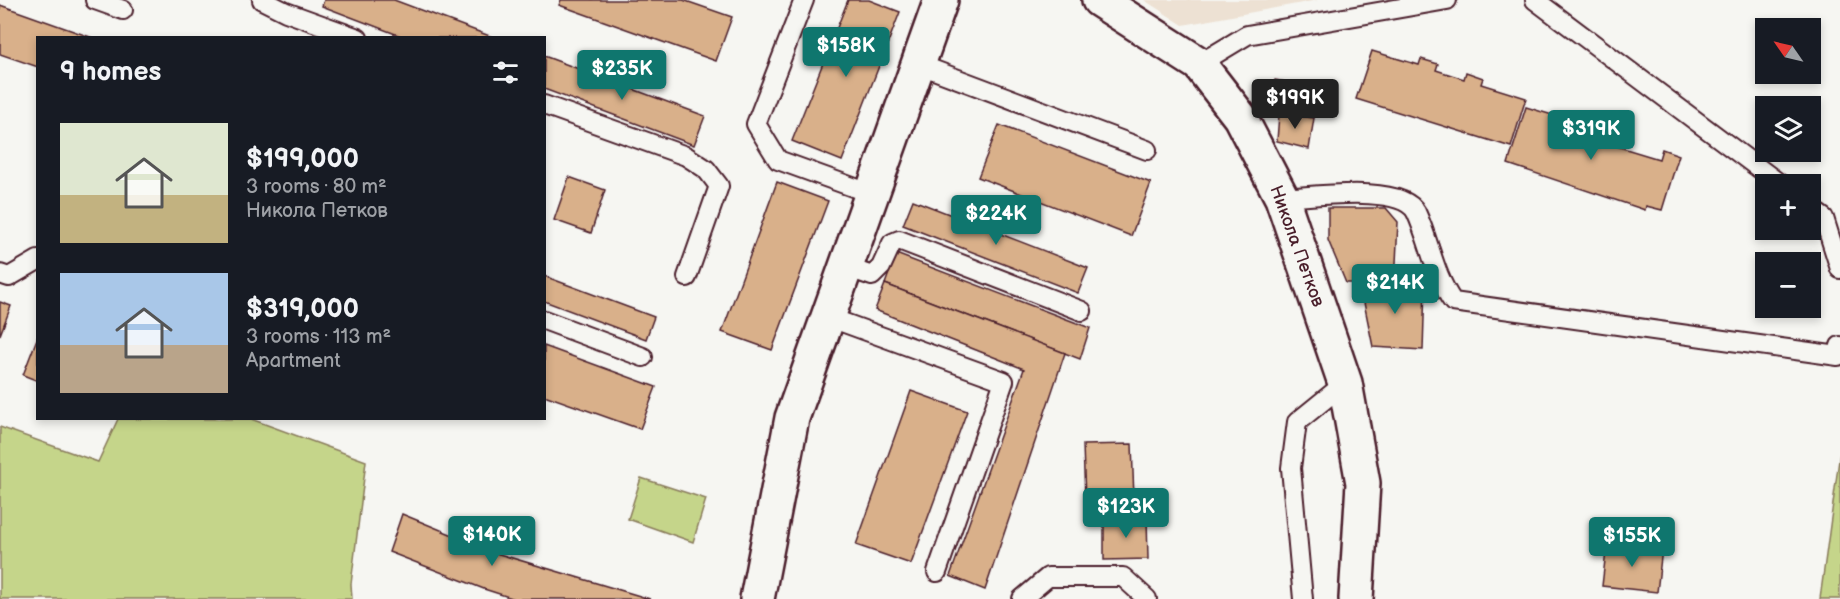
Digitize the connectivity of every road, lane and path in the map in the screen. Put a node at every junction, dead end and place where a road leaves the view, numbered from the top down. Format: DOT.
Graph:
graph roads {
  1 [pos="95,0"];
  2 [pos="262,0"];
  3 [pos="804,0"];
  4 [pos="941,0"];
  5 [pos="1099,0"];
  6 [pos="1447,0"];
  7 [pos="1535,0"];
  8 [pos="123,10"];
  9 [pos="352,36"];
  10 [pos="918,64"];
  11 [pos="1199,64"];
  12 [pos="546,106"];
  13 [pos="1147,150"];
  14 [pos="1767,174"];
  15 [pos="872,194"];
  16 [pos="1282,198"];
  17 [pos="1821,216"];
  18 [pos="36,261"];
  19 [pos="846,267"];
  20 [pos="1840,269"];
  21 [pos="0,274"];
  22 [pos="687,277"];
  23 [pos="1082,311"];
  24 [pos="828,317"];
  25 [pos="546,321"];
  26 [pos="1840,346"];
  27 [pos="643,357"];
  28 [pos="1345,383"];
  29 [pos="937,572"];
  30 [pos="757,599"];
  31 [pos="1022,599"];
  32 [pos="1147,599"];
  33 [pos="1304,599"];
  34 [pos="1356,599"];
  1 -- 8 [label="lane"];
  2 -- 9 [label="lane"];
  3 -- 15 [label="lane"];
  4 -- 10 [label="street"];
  5 -- 11 [label="street, Никола Петков"];
  6 -- 11 [label="lane"];
  7 -- 14 [label="lane"];
  10 -- 13 [label="lane"];
  10 -- 15 [label="street"];
  11 -- 16 [label="street, Никола Петков"];
  12 -- 22 [label="lane"];
  15 -- 19 [label="street"];
  16 -- 26 [label="lane"];
  16 -- 28 [label="street, Никола Петков"];
  17 -- 20 [label="lane"];
  18 -- 21 [label="lane"];
  19 -- 23 [label="lane"];
  19 -- 24 [label="street"];
  24 -- 29 [label="lane"];
  24 -- 30 [label="street"];
  25 -- 27 [label="lane"];
  28 -- 33 [label="lane"];
  28 -- 34 [label="street, Никола Петков"];
  31 -- 32 [label="lane"];
}
